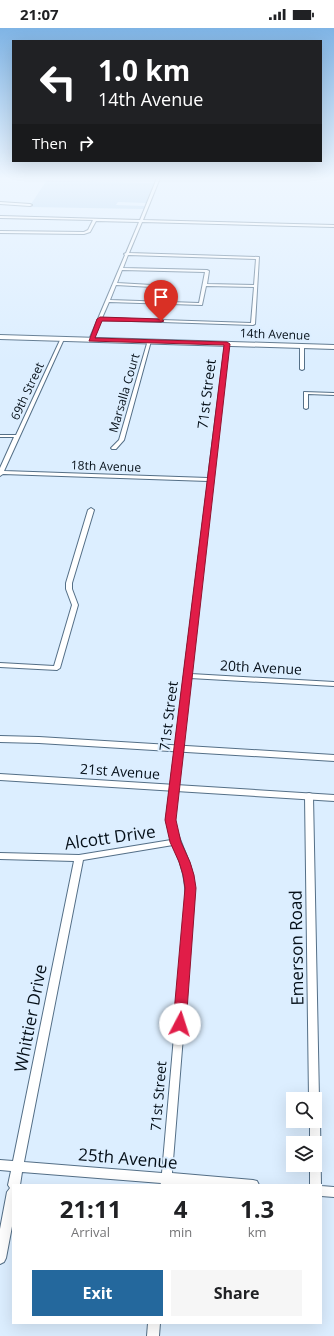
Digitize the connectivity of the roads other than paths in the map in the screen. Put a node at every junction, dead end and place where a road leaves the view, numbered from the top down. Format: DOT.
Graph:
graph roads {
  1 [pos="133,239"];
  2 [pos="126,254"];
  3 [pos="120,269"];
  4 [pos="114,284"];
  5 [pos="204,285"];
  6 [pos="152,286"];
  7 [pos="255,286"];
  8 [pos="107,301"];
  9 [pos="100,319"];
  10 [pos="0,337"];
  11 [pos="62,339"];
  12 [pos="91,340"];
  13 [pos="149,342"];
  14 [pos="227,344"];
  15 [pos="302,346"];
  16 [pos="334,347"];
  17 [pos="302,368"];
  18 [pos="334,394"];
  19 [pos="306,408"];
  20 [pos="0,436"];
  21 [pos="17,436"];
  22 [pos="114,448"];
  23 [pos="0,473"];
  24 [pos="211,480"];
  25 [pos="91,510"];
  26 [pos="0,666"];
  27 [pos="188,676"];
  28 [pos="334,684"];
  29 [pos="0,739"];
  30 [pos="179,749"];
  31 [pos="334,758"];
  32 [pos="0,777"];
  33 [pos="174,788"];
  34 [pos="310,796"];
  35 [pos="334,798"];
  36 [pos="175,842"];
  37 [pos="0,856"];
  38 [pos="79,858"];
  39 [pos="314,1092"];
  40 [pos="315,1128"];
  41 [pos="0,1165"];
  42 [pos="18,1166"];
  43 [pos="166,1182"];
  44 [pos="14,1184"];
  45 [pos="224,1184"];
  46 [pos="316,1184"];
  47 [pos="322,1191"];
  48 [pos="334,1192"];
  49 [pos="12,1197"];
  50 [pos="0,1258"];
  51 [pos="154,1324"];
  52 [pos="153,1336"];
  1 -- 2 [label="street"];
  2 -- 3 [label="street"];
  2 -- 7 [label="street"];
  3 -- 4 [label="street"];
  3 -- 5 [label="street"];
  4 -- 6 [label="street"];
  4 -- 8 [label="street"];
  5 -- 7 [label="street"];
  5 -- 8 [label="street"];
  7 -- 9 [label="street"];
  8 -- 9 [label="street"];
  9 -- 12 [label="street"];
  10 -- 11 [label="main road, 14th Avenue"];
  11 -- 12 [label="main road, 14th Avenue"];
  11 -- 21 [label="street, 69th Street"];
  12 -- 13 [label="main road, 14th Avenue"];
  13 -- 14 [label="main road, 14th Avenue"];
  13 -- 22 [label="street, Marsalla Court"];
  14 -- 15 [label="main road, 14th Avenue"];
  14 -- 24 [label="street, 71st Street"];
  15 -- 16 [label="main road, 14th Avenue"];
  15 -- 17 [label="street"];
  18 -- 19 [label="street"];
  20 -- 21 [label="street"];
  21 -- 23 [label="street, 69th Street"];
  23 -- 24 [label="street, 18th Avenue"];
  24 -- 27 [label="street, 71st Street"];
  25 -- 26 [label="street"];
  27 -- 28 [label="street, 20th Avenue"];
  27 -- 30 [label="street, 71st Street"];
  29 -- 30 [label="street, 21st Avenue"];
  30 -- 31 [label="street, 21st Avenue"];
  30 -- 33 [label="street, 71st Street"];
  32 -- 33 [label="street, 21st Avenue"];
  33 -- 34 [label="street, 21st Avenue"];
  33 -- 36 [label="street, 71st Street"];
  34 -- 35 [label="street, 21st Avenue"];
  34 -- 39 [label="street, Emerson Road"];
  36 -- 38 [label="street, Alcott Drive"];
  36 -- 43 [label="street, 71st Street"];
  37 -- 38 [label="street, Alcott Drive"];
  38 -- 42 [label="street, Whittier Drive"];
  40 -- 46 [label="street"];
  41 -- 42 [label="street, 25th Avenue"];
  42 -- 43 [label="street, 25th Avenue"];
  42 -- 44 [label="street, Whittier Drive"];
  43 -- 45 [label="street, 25th Avenue"];
  47 -- 48 [label="street"];
  49 -- 50 [label="street"];
  51 -- 52 [label="street"];
}
